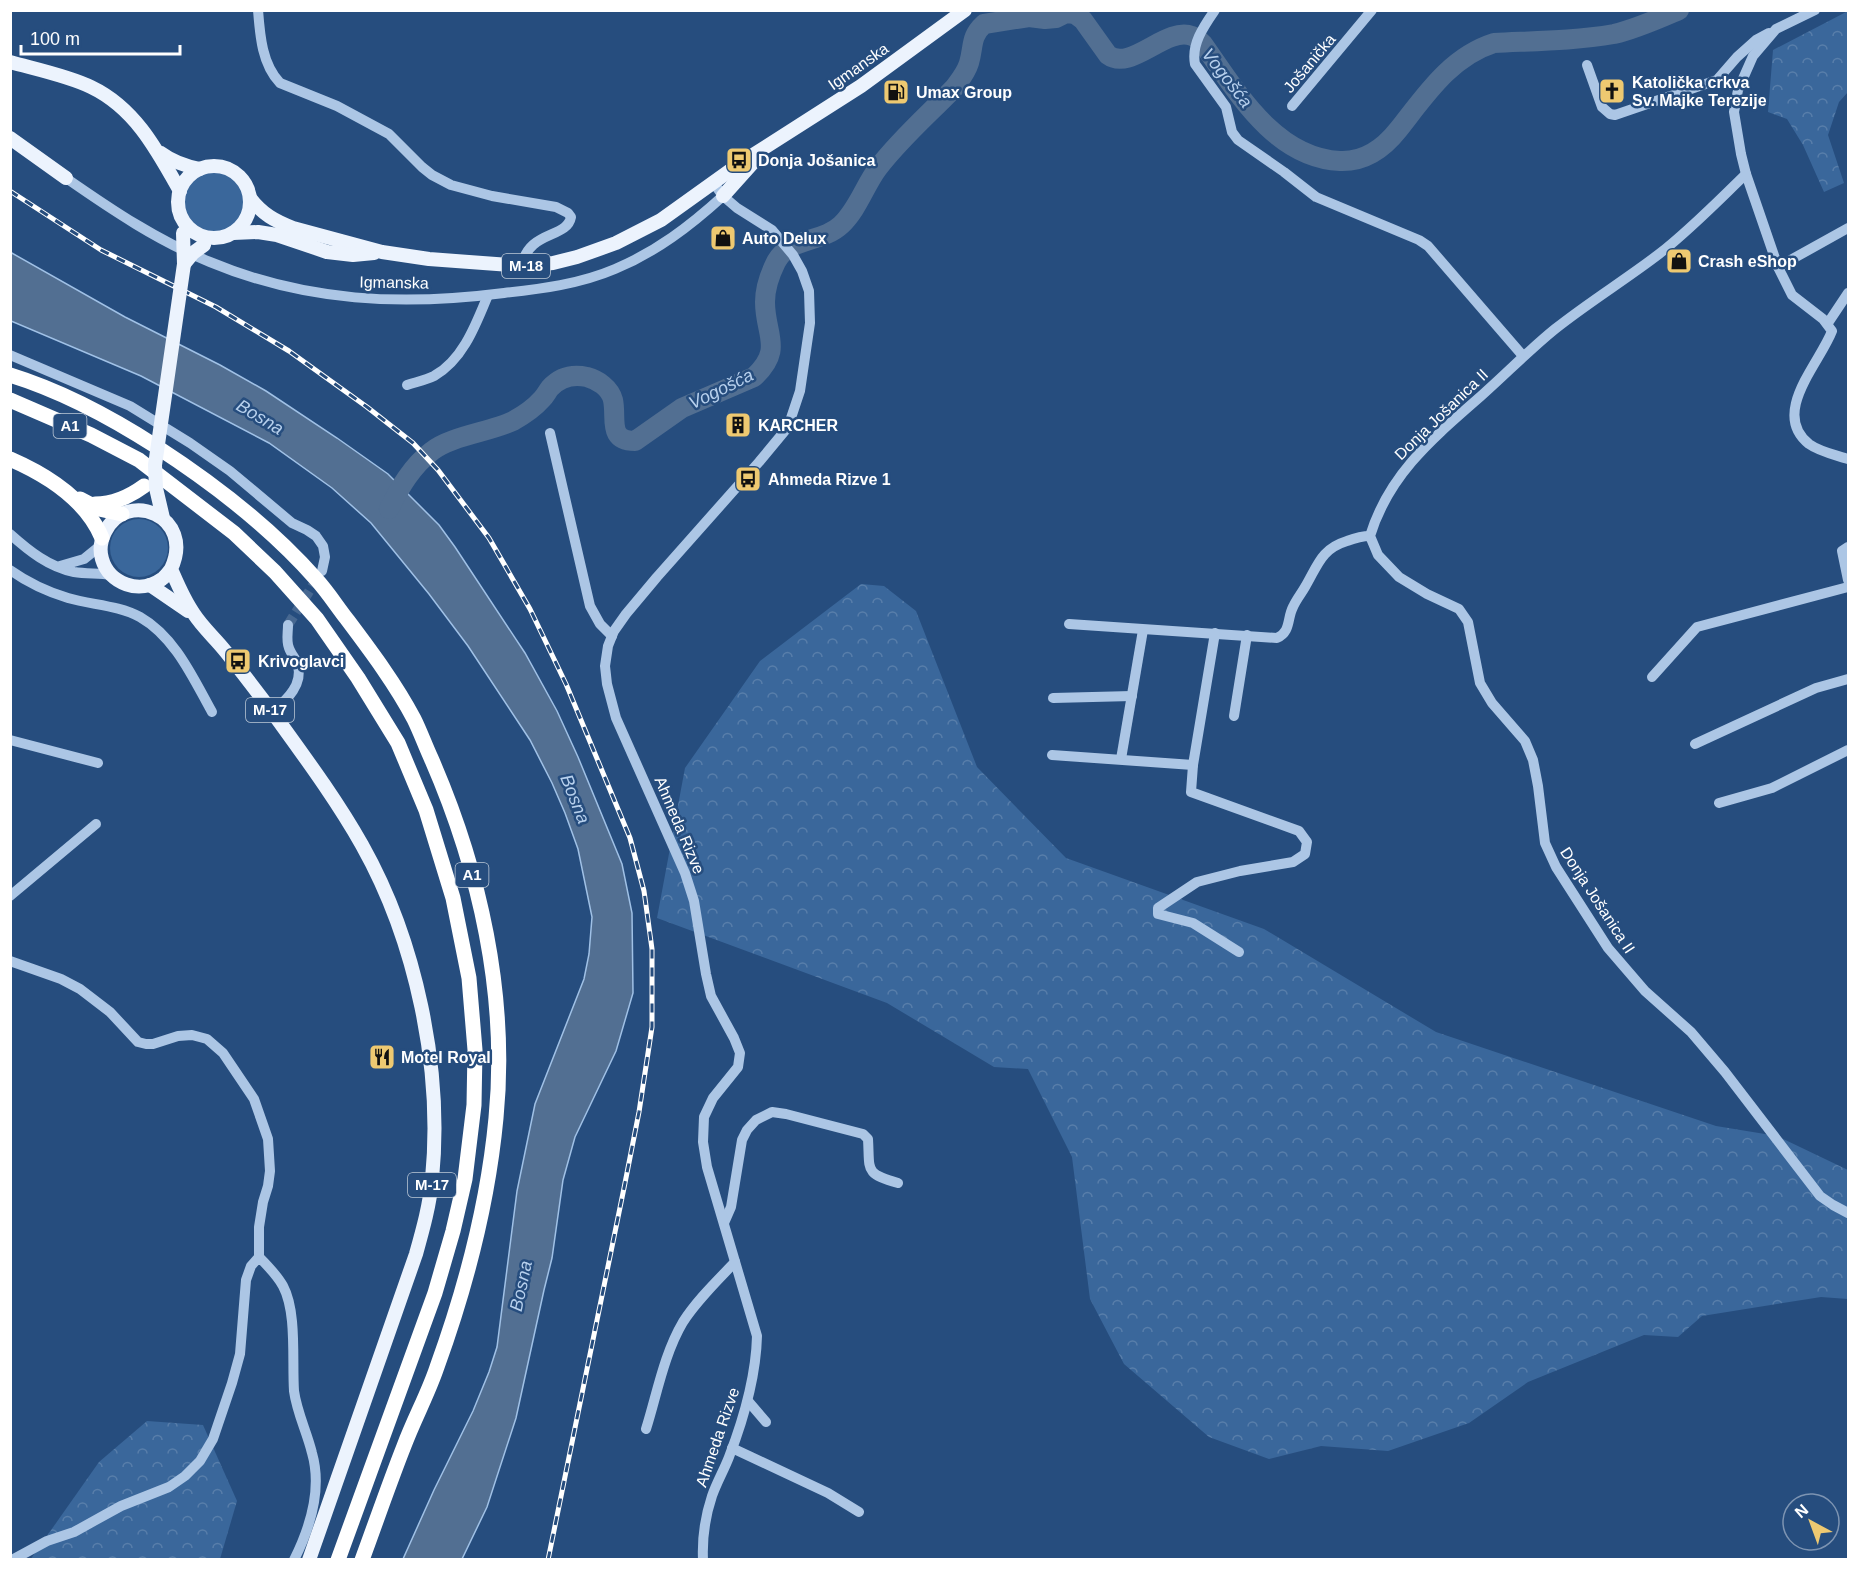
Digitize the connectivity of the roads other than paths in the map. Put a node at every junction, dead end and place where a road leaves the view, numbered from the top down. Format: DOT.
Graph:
graph roads {
  1 [pos="258,10"];
  2 [pos="965,10"];
  3 [pos="1215,10"];
  4 [pos="1372,10"];
  5 [pos="1815,10"];
  6 [pos="1772,33"];
  7 [pos="10,62"];
  8 [pos="1587,65"];
  9 [pos="1292,106"];
  10 [pos="10,138"];
  11 [pos="768,146"];
  12 [pos="157,150"];
  13 [pos="200,169"];
  14 [pos="1746,174"];
  15 [pos="66,178"];
  16 [pos="713,182"];
  17 [pos="180,191"];
  18 [pos="723,196"];
  19 [pos="250,198"];
  20 [pos="183,227"];
  21 [pos="1848,228"];
  22 [pos="233,233"];
  23 [pos="210,241"];
  24 [pos="382,252"];
  25 [pos="183,264"];
  26 [pos="522,266"];
  27 [pos="1778,267"];
  28 [pos="1848,293"];
  29 [pos="488,295"];
  30 [pos="1828,323"];
  31 [pos="10,355"];
  32 [pos="1523,356"];
  33 [pos="10,375"];
  34 [pos="407,385"];
  35 [pos="10,400"];
  36 [pos="550,433"];
  37 [pos="10,459"];
  38 [pos="1848,459"];
  39 [pos="148,486"];
  40 [pos="63,491"];
  41 [pos="88,503"];
  42 [pos="126,513"];
  43 [pos="163,518"];
  44 [pos="10,534"];
  45 [pos="1370,536"];
  46 [pos="101,542"];
  47 [pos="1848,547"];
  48 [pos="60,566"];
  49 [pos="171,569"];
  50 [pos="10,570"];
  51 [pos="322,571"];
  52 [pos="111,576"];
  53 [pos="1848,580"];
  54 [pos="150,585"];
  55 [pos="1848,587"];
  56 [pos="195,615"];
  57 [pos="1069,624"];
  58 [pos="288,625"];
  59 [pos="1143,630"];
  60 [pos="1215,633"];
  61 [pos="1247,635"];
  62 [pos="612,636"];
  63 [pos="1652,676"];
  64 [pos="1848,679"];
  65 [pos="1132,696"];
  66 [pos="1053,698"];
  67 [pos="212,712"];
  68 [pos="272,713"];
  69 [pos="1234,716"];
  70 [pos="10,740"];
  71 [pos="1695,744"];
  72 [pos="1848,750"];
  73 [pos="1052,755"];
  74 [pos="1121,759"];
  75 [pos="98,763"];
  76 [pos="1193,765"];
  77 [pos="1719,803"];
  78 [pos="96,824"];
  79 [pos="10,896"];
  80 [pos="1239,952"];
  81 [pos="10,961"];
  82 [pos="898,1183"];
  83 [pos="1848,1213"];
  84 [pos="724,1223"];
  85 [pos="260,1257"];
  86 [pos="735,1262"];
  87 [pos="748,1401"];
  88 [pos="766,1422"];
  89 [pos="646,1429"];
  90 [pos="732,1449"];
  91 [pos="859,1512"];
  92 [pos="12,1560"];
  93 [pos="294,1560"];
  94 [pos="309,1560"];
  95 [pos="338,1560"];
  96 [pos="362,1560"];
  97 [pos="703,1560"];
  1 -- 26 [label="street"];
  2 -- 11 [label="main road, Igmanska / M-18"];
  3 -- 32 [label="street"];
  4 -- 9 [label="street, Jošanička"];
  5 -- 6 [label="street"];
  6 -- 8 [label="street"];
  6 -- 14 [label="street"];
  7 -- 12 [label="main road, M-18"];
  10 -- 15 [label="main road"];
  11 -- 16 [label="main road, M-18"];
  11 -- 18 [label="main road"];
  12 -- 13 [label="main road, M-18"];
  12 -- 17 [label="main road, M-18"];
  13 -- 17 [label="main road"];
  13 -- 19 [label="main road, M-18"];
  14 -- 27 [label="street"];
  14 -- 32 [label="street, Donja Jošanica II"];
  15 -- 29 [label="street, Igmanska"];
  16 -- 18 [label="street, Ahmeda Rizve"];
  16 -- 26 [label="main road, M-18"];
  17 -- 20 [label="main road, M-18"];
  18 -- 29 [label="street, Igmanska"];
  18 -- 62 [label="street, Ahmeda Rizve"];
  19 -- 22 [label="main road"];
  19 -- 24 [label="main road, M-18"];
  20 -- 23 [label="main road"];
  20 -- 25 [label="main road, bridge"];
  21 -- 27 [label="street"];
  22 -- 23 [label="main road, M-18"];
  22 -- 24 [label="main road, M-18"];
  23 -- 25 [label="main road, bridge"];
  24 -- 26 [label="main road, M-18"];
  25 -- 39 [label="main road, bridge"];
  27 -- 30 [label="street"];
  28 -- 30 [label="street"];
  29 -- 34 [label="street"];
  30 -- 38 [label="street"];
  31 -- 51 [label="street"];
  32 -- 45 [label="street, Donja Jošanica II"];
  33 -- 96 [label="highway, A1"];
  35 -- 95 [label="highway, A1"];
  36 -- 62 [label="street"];
  37 -- 40 [label="highway"];
  39 -- 41 [label="highway"];
  39 -- 42 [label="main road"];
  39 -- 43 [label="main road"];
  40 -- 41 [label="highway"];
  40 -- 46 [label="highway"];
  41 -- 42 [label="highway"];
  42 -- 43 [label="main road"];
  42 -- 46 [label="main road"];
  43 -- 49 [label="main road"];
  44 -- 48 [label="street"];
  45 -- 61 [label="street"];
  45 -- 83 [label="street, Donja Jošanica II"];
  46 -- 48 [label="street"];
  46 -- 52 [label="main road"];
  47 -- 53 [label="street"];
  48 -- 52 [label="street"];
  49 -- 54 [label="main road"];
  49 -- 56 [label="main road, M-17"];
  50 -- 67 [label="street"];
  52 -- 54 [label="main road, M-17"];
  54 -- 56 [label="main road, M-17"];
  55 -- 63 [label="street"];
  56 -- 68 [label="main road, M-17"];
  57 -- 59 [label="street"];
  58 -- 68 [label="street"];
  59 -- 60 [label="street"];
  59 -- 65 [label="street"];
  60 -- 61 [label="street"];
  60 -- 76 [label="street"];
  61 -- 69 [label="street"];
  62 -- 84 [label="street, Ahmeda Rizve"];
  64 -- 71 [label="street"];
  65 -- 66 [label="street"];
  65 -- 74 [label="street"];
  68 -- 94 [label="main road, M-17"];
  70 -- 75 [label="street"];
  72 -- 77 [label="street"];
  73 -- 74 [label="street"];
  74 -- 76 [label="street"];
  76 -- 80 [label="street"];
  78 -- 79 [label="street"];
  81 -- 85 [label="street"];
  82 -- 84 [label="street"];
  84 -- 86 [label="street, Ahmeda Rizve"];
  85 -- 92 [label="street"];
  85 -- 93 [label="street"];
  86 -- 87 [label="street, Ahmeda Rizve"];
  86 -- 89 [label="street"];
  87 -- 88 [label="street"];
  87 -- 90 [label="street, Ahmeda Rizve"];
  90 -- 91 [label="street"];
  90 -- 97 [label="street, Ahmeda Rizve"];
}
